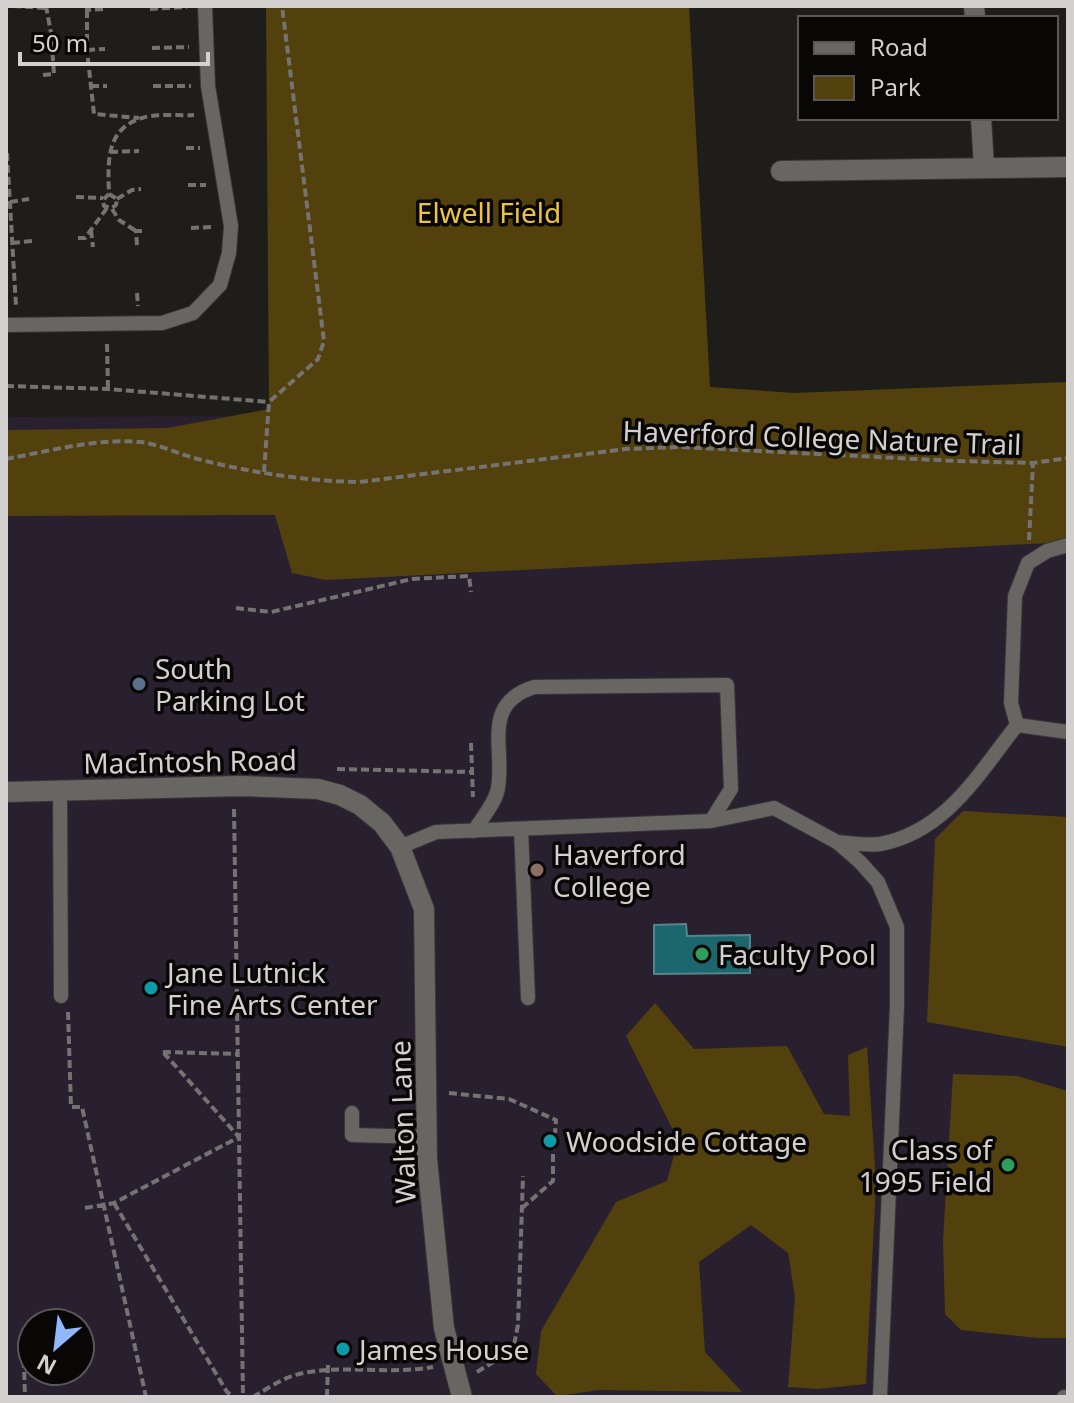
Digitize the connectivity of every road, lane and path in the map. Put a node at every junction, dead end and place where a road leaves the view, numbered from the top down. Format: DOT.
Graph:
graph roads {
  1 [pos="13,6"];
  2 [pos="198,6"];
  3 [pos="205,6"];
  4 [pos="282,6"];
  5 [pos="46,7"];
  6 [pos="87,8"];
  7 [pos="103,9"];
  8 [pos="150,9"];
  9 [pos="51,33"];
  10 [pos="41,34"];
  11 [pos="205,46"];
  12 [pos="152,48"];
  13 [pos="105,49"];
  14 [pos="87,50"];
  15 [pos="43,75"];
  16 [pos="91,86"];
  17 [pos="107,86"];
  18 [pos="153,86"];
  19 [pos="208,86"];
  20 [pos="213,114"];
  21 [pos="142,118"];
  22 [pos="981,120"];
  23 [pos="139,151"];
  24 [pos="109,152"];
  25 [pos="7,156"];
  26 [pos="984,167"];
  27 [pos="1068,167"];
  28 [pos="781,171"];
  29 [pos="141,189"];
  30 [pos="109,194"];
  31 [pos="76,197"];
  32 [pos="8,198"];
  33 [pos="103,198"];
  34 [pos="29,199"];
  35 [pos="117,199"];
  36 [pos="109,208"];
  37 [pos="91,230"];
  38 [pos="136,231"];
  39 [pos="144,231"];
  40 [pos="78,238"];
  41 [pos="10,239"];
  42 [pos="32,241"];
  43 [pos="137,245"];
  44 [pos="93,247"];
  45 [pos="12,325"];
  46 [pos="107,325"];
  47 [pos="6,386"];
  48 [pos="108,389"];
  49 [pos="269,402"];
  50 [pos="1068,458"];
  51 [pos="6,459"];
  52 [pos="1033,463"];
  53 [pos="264,472"];
  54 [pos="1068,545"];
  55 [pos="1028,563"];
  56 [pos="471,592"];
  57 [pos="236,608"];
  58 [pos="1017,725"];
  59 [pos="1068,732"];
  60 [pos="471,743"];
  61 [pos="272,756"];
  62 [pos="290,768"];
  63 [pos="335,769"];
  64 [pos="472,772"];
  65 [pos="233,786"];
  66 [pos="60,791"];
  67 [pos="6,792"];
  68 [pos="711,821"];
  69 [pos="521,829"];
  70 [pos="474,831"];
  71 [pos="837,842"];
  72 [pos="400,847"];
  73 [pos="61,996"];
  74 [pos="528,998"];
  75 [pos="237,1054"];
  76 [pos="427,1090"];
  77 [pos="352,1113"];
  78 [pos="555,1133"];
  79 [pos="239,1137"];
  80 [pos="427,1137"];
  81 [pos="553,1148"];
  82 [pos="523,1176"];
  83 [pos="114,1203"];
  84 [pos="102,1205"];
  85 [pos="85,1208"];
  86 [pos="521,1208"];
  87 [pos="328,1368"];
  88 [pos="457,1380"];
  89 [pos="146,1397"];
  90 [pos="234,1397"];
  91 [pos="243,1397"];
  92 [pos="253,1397"];
  93 [pos="327,1397"];
  94 [pos="880,1397"];
  1 -- 5 [label="path"];
  2 -- 8 [label="path"];
  3 -- 11 [label="lane"];
  4 -- 49 [label="path"];
  5 -- 9 [label="path"];
  6 -- 7 [label="path"];
  6 -- 14 [label="path"];
  9 -- 10 [label="path"];
  9 -- 15 [label="path"];
  11 -- 12 [label="path"];
  11 -- 19 [label="lane"];
  13 -- 14 [label="path"];
  14 -- 16 [label="path"];
  16 -- 17 [label="path"];
  16 -- 21 [label="path"];
  18 -- 19 [label="path"];
  19 -- 20 [label="lane"];
  20 -- 21 [label="path"];
  20 -- 46 [label="lane"];
  21 -- 24 [label="path"];
  22 -- 26 [label="street"];
  23 -- 24 [label="path"];
  24 -- 30 [label="path"];
  25 -- 32 [label="path"];
  26 -- 27 [label="street"];
  26 -- 28 [label="street"];
  29 -- 35 [label="path"];
  30 -- 33 [label="path"];
  30 -- 35 [label="path"];
  31 -- 33 [label="path"];
  32 -- 34 [label="path"];
  32 -- 41 [label="path"];
  33 -- 36 [label="path"];
  35 -- 36 [label="path"];
  36 -- 37 [label="path"];
  36 -- 38 [label="path"];
  37 -- 40 [label="path"];
  37 -- 44 [label="path"];
  38 -- 39 [label="path"];
  38 -- 43 [label="path"];
  41 -- 42 [label="path"];
  41 -- 45 [label="path"];
  45 -- 46 [label="lane"];
  46 -- 48 [label="path"];
  47 -- 48 [label="path"];
  48 -- 49 [label="path"];
  49 -- 53 [label="path"];
  50 -- 52 [label="path, Haverford College Nature Trail"];
  51 -- 53 [label="path, Haverford College Nature Trail"];
  52 -- 53 [label="path, Haverford College Nature Trail"];
  52 -- 55 [label="path"];
  54 -- 55 [label="lane"];
  55 -- 58 [label="lane"];
  56 -- 57 [label="path"];
  58 -- 59 [label="lane"];
  58 -- 71 [label="lane"];
  60 -- 64 [label="path"];
  61 -- 62 [label="path"];
  63 -- 64 [label="path"];
  64 -- 70 [label="path"];
  65 -- 66 [label="street, MacIntosh Road"];
  65 -- 72 [label="street, MacIntosh Road"];
  65 -- 75 [label="path"];
  66 -- 67 [label="street, MacIntosh Road"];
  66 -- 73 [label="lane"];
  68 -- 69 [label="lane"];
  68 -- 70 [label="lane"];
  68 -- 71 [label="lane"];
  69 -- 70 [label="lane"];
  69 -- 74 [label="lane"];
  70 -- 72 [label="lane"];
  71 -- 94 [label="lane"];
  72 -- 76 [label="street, Walton Lane"];
  73 -- 84 [label="path"];
  75 -- 79 [label="path"];
  75 -- 79 [label="path"];
  76 -- 78 [label="path"];
  76 -- 80 [label="street, Walton Lane"];
  77 -- 80 [label="lane"];
  79 -- 83 [label="path"];
  79 -- 91 [label="path"];
  80 -- 88 [label="street, Walton Lane"];
  81 -- 86 [label="path"];
  82 -- 86 [label="path"];
  83 -- 84 [label="path"];
  83 -- 90 [label="path"];
  84 -- 85 [label="path"];
  84 -- 89 [label="path"];
  86 -- 88 [label="path"];
  87 -- 88 [label="path"];
  87 -- 92 [label="path"];
  87 -- 93 [label="path"];
}
